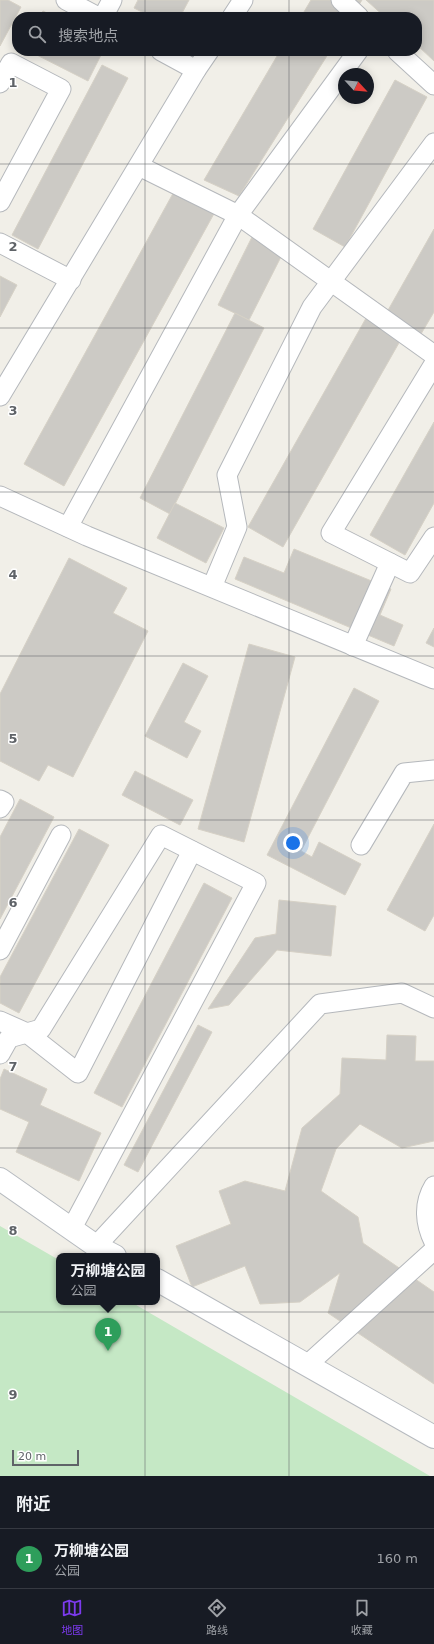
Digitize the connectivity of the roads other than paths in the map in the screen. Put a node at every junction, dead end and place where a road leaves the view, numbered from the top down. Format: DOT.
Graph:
graph roads {
  1 [pos="66,0"];
  2 [pos="112,0"];
  3 [pos="243,0"];
  4 [pos="341,0"];
  5 [pos="89,12"];
  6 [pos="106,12"];
  7 [pos="235,12"];
  8 [pos="354,12"];
  9 [pos="170,56"];
  10 [pos="206,56"];
  11 [pos="354,56"];
  12 [pos="402,56"];
  13 [pos="196,70"];
  14 [pos="0,83"];
  15 [pos="434,85"];
  16 [pos="434,143"];
  17 [pos="139,166"];
  18 [pos="0,202"];
  19 [pos="238,215"];
  20 [pos="0,243"];
  21 [pos="71,280"];
  22 [pos="331,282"];
  23 [pos="434,355"];
  24 [pos="434,364"];
  25 [pos="0,396"];
  26 [pos="0,496"];
  27 [pos="68,527"];
  28 [pos="434,537"];
  29 [pos="390,563"];
  30 [pos="212,588"];
  31 [pos="353,646"];
  32 [pos="434,679"];
  33 [pos="434,770"];
  34 [pos="0,800"];
  35 [pos="0,808"];
  36 [pos="61,835"];
  37 [pos="361,845"];
  38 [pos="192,851"];
  39 [pos="0,950"];
  40 [pos="434,1008"];
  41 [pos="0,1021"];
  42 [pos="27,1033"];
  43 [pos="0,1054"];
  44 [pos="0,1179"];
  45 [pos="434,1186"];
  46 [pos="72,1228"];
  47 [pos="434,1242"];
  48 [pos="434,1250"];
  49 [pos="106,1251"];
  50 [pos="160,1282"];
  51 [pos="307,1365"];
  52 [pos="434,1437"];
  1 -- 5 [label="street"];
  2 -- 6 [label="street"];
  3 -- 7 [label="street"];
  4 -- 8 [label="street"];
  9 -- 13 [label="street"];
  10 -- 13 [label="street"];
  11 -- 19 [label="street"];
  12 -- 15 [label="street"];
  13 -- 17 [label="street"];
  14 -- 18 [label="street"];
  16 -- 22 [label="street"];
  17 -- 19 [label="street"];
  17 -- 21 [label="street"];
  19 -- 22 [label="street"];
  19 -- 27 [label="street"];
  20 -- 21 [label="street"];
  21 -- 25 [label="street"];
  22 -- 23 [label="street"];
  22 -- 30 [label="street"];
  24 -- 29 [label="street"];
  26 -- 27 [label="street"];
  27 -- 30 [label="street"];
  28 -- 29 [label="street"];
  29 -- 31 [label="street"];
  30 -- 31 [label="street"];
  31 -- 32 [label="street"];
  33 -- 37 [label="street"];
  34 -- 35 [label="street"];
  36 -- 39 [label="street"];
  38 -- 42 [label="street"];
  38 -- 42 [label="street"];
  38 -- 46 [label="street"];
  40 -- 49 [label="street"];
  41 -- 42 [label="street"];
  42 -- 43 [label="street"];
  44 -- 46 [label="street"];
  45 -- 47 [label="street"];
  46 -- 49 [label="street"];
  48 -- 51 [label="street"];
  50 -- 51 [label="street"];
  51 -- 52 [label="street"];
}
